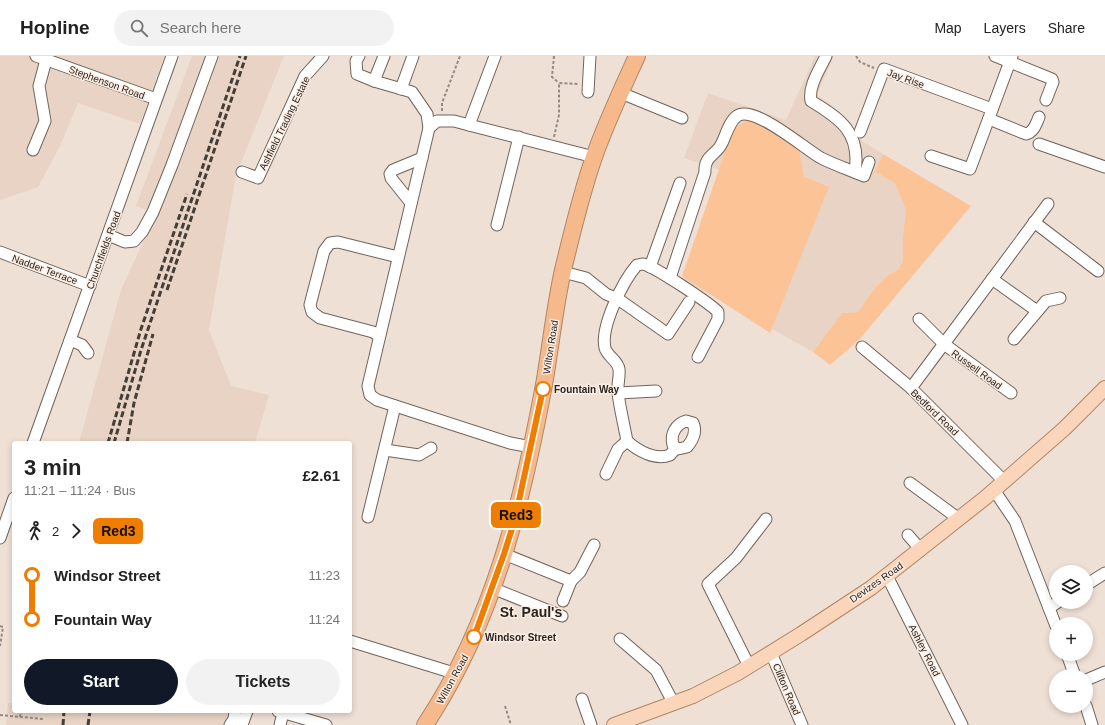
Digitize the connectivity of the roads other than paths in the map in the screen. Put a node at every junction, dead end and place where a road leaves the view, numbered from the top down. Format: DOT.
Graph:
graph roads {
  1 [pos="172,56"];
  2 [pos="212,56"];
  3 [pos="323,56"];
  4 [pos="359,56"];
  5 [pos="384,56"];
  6 [pos="413,56"];
  7 [pos="495,56"];
  8 [pos="590,56"];
  9 [pos="636,56"];
  10 [pos="826,56"];
  11 [pos="995,56"];
  12 [pos="41,58"];
  13 [pos="1011,59"];
  14 [pos="374,81"];
  15 [pos="588,88"];
  16 [pos="401,89"];
  17 [pos="621,93"];
  18 [pos="156,99"];
  19 [pos="1046,100"];
  20 [pos="990,114"];
  21 [pos="1038,117"];
  22 [pos="682,118"];
  23 [pos="469,125"];
  24 [pos="429,128"];
  25 [pos="860,132"];
  26 [pos="519,137"];
  27 [pos="1039,144"];
  28 [pos="33,150"];
  29 [pos="931,156"];
  30 [pos="594,157"];
  31 [pos="422,158"];
  32 [pos="869,162"];
  33 [pos="1105,167"];
  34 [pos="242,172"];
  35 [pos="855,172"];
  36 [pos="680,184"];
  37 [pos="411,203"];
  38 [pos="1048,204"];
  39 [pos="1034,222"];
  40 [pos="497,225"];
  41 [pos="108,235"];
  42 [pos="0,252"];
  43 [pos="398,257"];
  44 [pos="650,267"];
  45 [pos="1098,271"];
  46 [pos="563,272"];
  47 [pos="670,278"];
  48 [pos="992,279"];
  49 [pos="90,286"];
  50 [pos="1060,298"];
  51 [pos="618,299"];
  52 [pos="689,302"];
  53 [pos="1037,311"];
  54 [pos="919,319"];
  55 [pos="379,336"];
  56 [pos="1014,339"];
  57 [pos="70,340"];
  58 [pos="944,344"];
  59 [pos="862,347"];
  60 [pos="88,353"];
  61 [pos="698,357"];
  62 [pos="911,388"];
  63 [pos="656,391"];
  64 [pos="1104,392"];
  65 [pos="618,393"];
  66 [pos="1011,393"];
  67 [pos="395,406"];
  68 [pos="34,441"];
  69 [pos="628,441"];
  70 [pos="531,447"];
  71 [pos="431,448"];
  72 [pos="676,448"];
  73 [pos="385,450"];
  74 [pos="606,474"];
  75 [pos="910,483"];
  76 [pos="999,485"];
  77 [pos="12,504"];
  78 [pos="368,517"];
  79 [pos="766,519"];
  80 [pos="959,519"];
  81 [pos="908,535"];
  82 [pos="0,538"];
  83 [pos="594,545"];
  84 [pos="921,550"];
  85 [pos="504,554"];
  86 [pos="1105,573"];
  87 [pos="887,576"];
  88 [pos="571,581"];
  89 [pos="1093,581"];
  90 [pos="492,588"];
  91 [pos="1049,594"];
  92 [pos="564,601"];
  93 [pos="562,616"];
  94 [pos="620,639"];
  95 [pos="352,642"];
  96 [pos="771,653"];
  97 [pos="749,666"];
  98 [pos="1105,672"];
  99 [pos="457,674"];
  100 [pos="1093,677"];
  101 [pos="582,699"];
  102 [pos="674,704"];
  103 [pos="234,713"];
  104 [pos="246,713"];
  105 [pos="281,713"];
  106 [pos="284,713"];
  107 [pos="1088,713"];
  108 [pos="622,724"];
  109 [pos="230,725"];
  110 [pos="242,725"];
  111 [pos="280,725"];
  112 [pos="326,725"];
  113 [pos="425,725"];
  114 [pos="591,725"];
  115 [pos="802,725"];
  116 [pos="962,725"];
  117 [pos="1092,725"];
  1 -- 18 [label="street, Churchfields Road"];
  2 -- 41 [label="street"];
  3 -- 34 [label="street, Ashfield Trading Estate"];
  4 -- 14 [label="street"];
  5 -- 14 [label="street"];
  6 -- 16 [label="street"];
  7 -- 23 [label="street"];
  8 -- 15 [label="street"];
  9 -- 17 [label="highway, Wilton Road"];
  10 -- 35 [label="street"];
  11 -- 13 [label="street"];
  12 -- 18 [label="street, Stephenson Road"];
  12 -- 28 [label="street"];
  13 -- 19 [label="street"];
  13 -- 20 [label="street"];
  14 -- 16 [label="street"];
  16 -- 24 [label="street"];
  17 -- 22 [label="street"];
  17 -- 30 [label="highway, Wilton Road"];
  18 -- 41 [label="street, Churchfields Road"];
  20 -- 21 [label="street, Jay Rise"];
  20 -- 25 [label="street, Jay Rise"];
  20 -- 29 [label="street"];
  23 -- 24 [label="street"];
  23 -- 26 [label="street"];
  24 -- 31 [label="street"];
  26 -- 30 [label="street"];
  26 -- 40 [label="street"];
  27 -- 33 [label="street"];
  30 -- 46 [label="highway, Wilton Road"];
  31 -- 37 [label="street"];
  31 -- 37 [label="street"];
  32 -- 35 [label="street"];
  35 -- 47 [label="street"];
  36 -- 44 [label="street"];
  37 -- 43 [label="street"];
  38 -- 39 [label="street, Russell Road"];
  39 -- 45 [label="street"];
  39 -- 48 [label="street, Russell Road"];
  41 -- 49 [label="street, Churchfields Road"];
  42 -- 49 [label="street, Nadder Terrace"];
  43 -- 55 [label="street"];
  43 -- 55 [label="street"];
  44 -- 47 [label="street"];
  44 -- 51 [label="street"];
  46 -- 51 [label="street"];
  46 -- 70 [label="highway, Wilton Road"];
  47 -- 61 [label="street"];
  48 -- 53 [label="street"];
  48 -- 58 [label="street, Russell Road"];
  49 -- 57 [label="street, Churchfields Road"];
  50 -- 53 [label="street"];
  51 -- 52 [label="street"];
  51 -- 65 [label="street"];
  53 -- 56 [label="street"];
  54 -- 58 [label="street, Russell Road"];
  55 -- 67 [label="street"];
  57 -- 60 [label="street"];
  57 -- 68 [label="street, Churchfields Road"];
  58 -- 62 [label="street, Russell Road"];
  58 -- 66 [label="street, Russell Road"];
  59 -- 62 [label="street, Bedford Road"];
  62 -- 76 [label="street, Bedford Road"];
  63 -- 65 [label="street"];
  64 -- 76 [label="main road, Devizes Road"];
  65 -- 69 [label="street"];
  67 -- 70 [label="street"];
  67 -- 73 [label="street"];
  69 -- 72 [label="street"];
  69 -- 74 [label="street"];
  70 -- 85 [label="highway, Wilton Road"];
  71 -- 73 [label="street"];
  73 -- 78 [label="street"];
  75 -- 80 [label="street"];
  76 -- 80 [label="main road, Devizes Road"];
  76 -- 91 [label="street, Bedford Road"];
  77 -- 82 [label="street"];
  79 -- 97 [label="street"];
  80 -- 84 [label="main road, Devizes Road"];
  81 -- 84 [label="street"];
  83 -- 88 [label="street"];
  84 -- 87 [label="main road, Devizes Road"];
  85 -- 88 [label="street"];
  85 -- 90 [label="highway, Wilton Road"];
  86 -- 89 [label="street"];
  87 -- 96 [label="main road, Devizes Road"];
  87 -- 116 [label="street, Ashley Road"];
  88 -- 92 [label="street"];
  90 -- 93 [label="street"];
  90 -- 99 [label="highway, Wilton Road"];
  94 -- 102 [label="street"];
  95 -- 99 [label="street"];
  96 -- 97 [label="main road, Devizes Road"];
  96 -- 115 [label="street, Clifton Road"];
  97 -- 102 [label="main road, Devizes Road"];
  98 -- 100 [label="street"];
  99 -- 113 [label="highway, Wilton Road"];
  101 -- 114 [label="street"];
  102 -- 108 [label="main road, Devizes Road"];
  103 -- 109 [label="street"];
  104 -- 110 [label="street"];
  105 -- 111 [label="street"];
  106 -- 112 [label="street"];
  107 -- 117 [label="street"];
}
